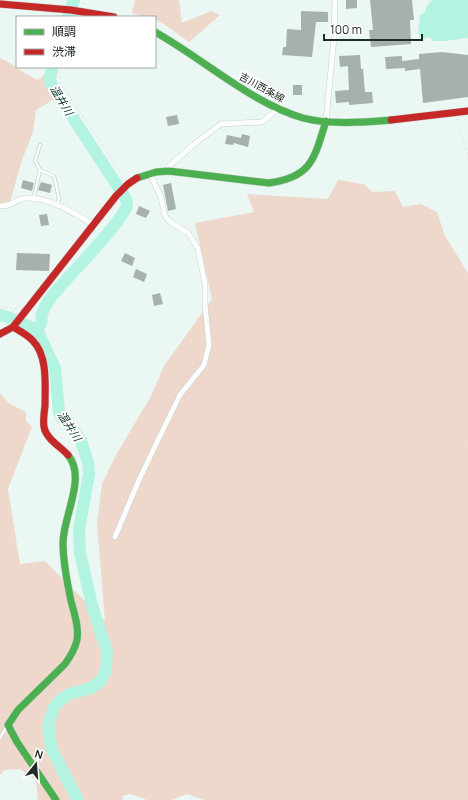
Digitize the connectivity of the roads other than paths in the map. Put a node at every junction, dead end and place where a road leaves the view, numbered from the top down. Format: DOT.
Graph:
graph roads {
  1 [pos="335,0"];
  2 [pos="0,4"];
  3 [pos="110,16"];
  4 [pos="156,33"];
  5 [pos="278,109"];
  6 [pos="468,111"];
  7 [pos="326,121"];
  8 [pos="40,145"];
  9 [pos="40,170"];
  10 [pos="169,171"];
  11 [pos="150,174"];
  12 [pos="34,198"];
  13 [pos="56,205"];
  14 [pos="0,206"];
  15 [pos="93,224"];
  16 [pos="13,327"];
  17 [pos="0,334"];
  18 [pos="115,537"];
  19 [pos="8,725"];
  20 [pos="0,738"];
  21 [pos="56,800"];
  1 -- 7 [label="street"];
  2 -- 3 [label="street"];
  4 -- 5 [label="street, 吉川西条線"];
  5 -- 7 [label="street, 吉川西条線"];
  5 -- 10 [label="street"];
  6 -- 7 [label="street, 吉川西条線"];
  7 -- 10 [label="street"];
  8 -- 9 [label="lane"];
  9 -- 12 [label="lane"];
  9 -- 13 [label="lane"];
  10 -- 11 [label="street"];
  11 -- 15 [label="street"];
  11 -- 18 [label="street"];
  12 -- 13 [label="street"];
  12 -- 14 [label="street"];
  13 -- 15 [label="street"];
  15 -- 16 [label="street"];
  16 -- 17 [label="street"];
  16 -- 19 [label="street"];
  19 -- 20 [label="lane"];
  19 -- 21 [label="street"];
}
